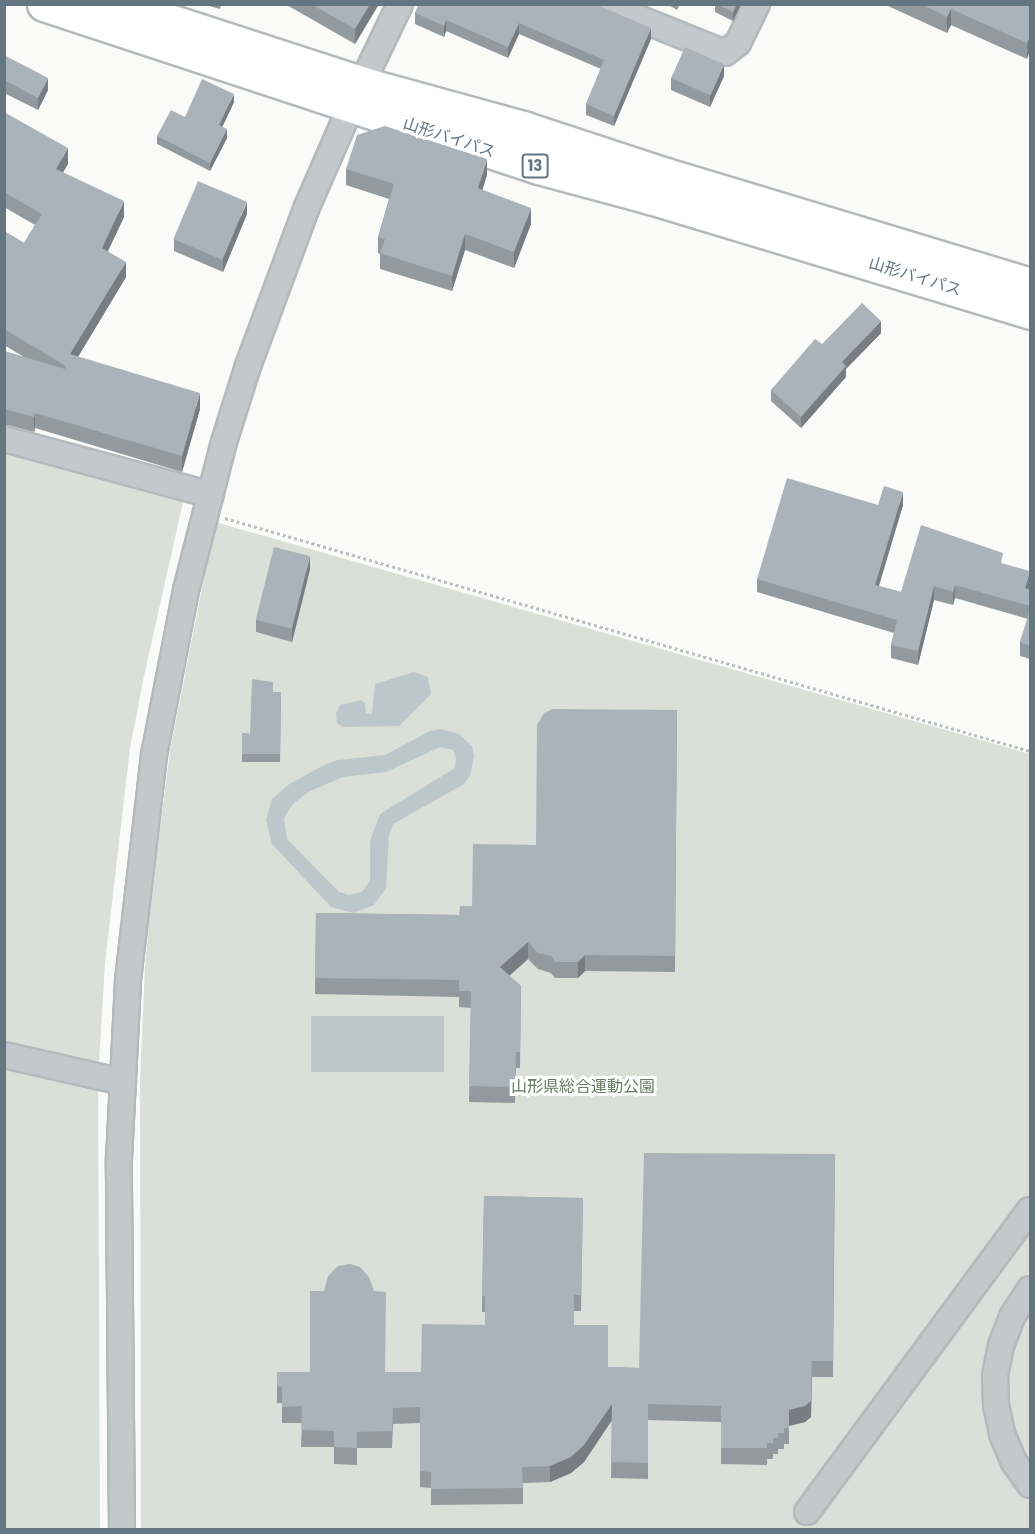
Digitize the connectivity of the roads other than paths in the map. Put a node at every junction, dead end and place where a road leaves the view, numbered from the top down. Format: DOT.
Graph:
graph roads {
  1 [pos="44,4"];
  2 [pos="117,4"];
  3 [pos="400,4"];
  4 [pos="603,4"];
  5 [pos="757,4"];
  6 [pos="357,95"];
  7 [pos="1030,285"];
  8 [pos="1030,312"];
  9 [pos="4,439"];
  10 [pos="208,503"];
  11 [pos="4,1055"];
  12 [pos="123,1082"];
  13 [pos="1030,1210"];
  14 [pos="1030,1289"];
  15 [pos="1030,1485"];
  16 [pos="807,1512"];
  17 [pos="122,1530"];
  1 -- 6 [label="highway, 山形バイパス / 13"];
  2 -- 6 [label="highway, 山形バイパス / 13"];
  3 -- 6 [label="street"];
  4 -- 5 [label="street"];
  6 -- 7 [label="highway, 山形バイパス / 13"];
  6 -- 8 [label="highway, 山形バイパス / 13"];
  6 -- 10 [label="street"];
  9 -- 10 [label="street"];
  10 -- 12 [label="street"];
  11 -- 12 [label="street"];
  12 -- 17 [label="street"];
  13 -- 16 [label="street"];
  14 -- 15 [label="street"];
}
